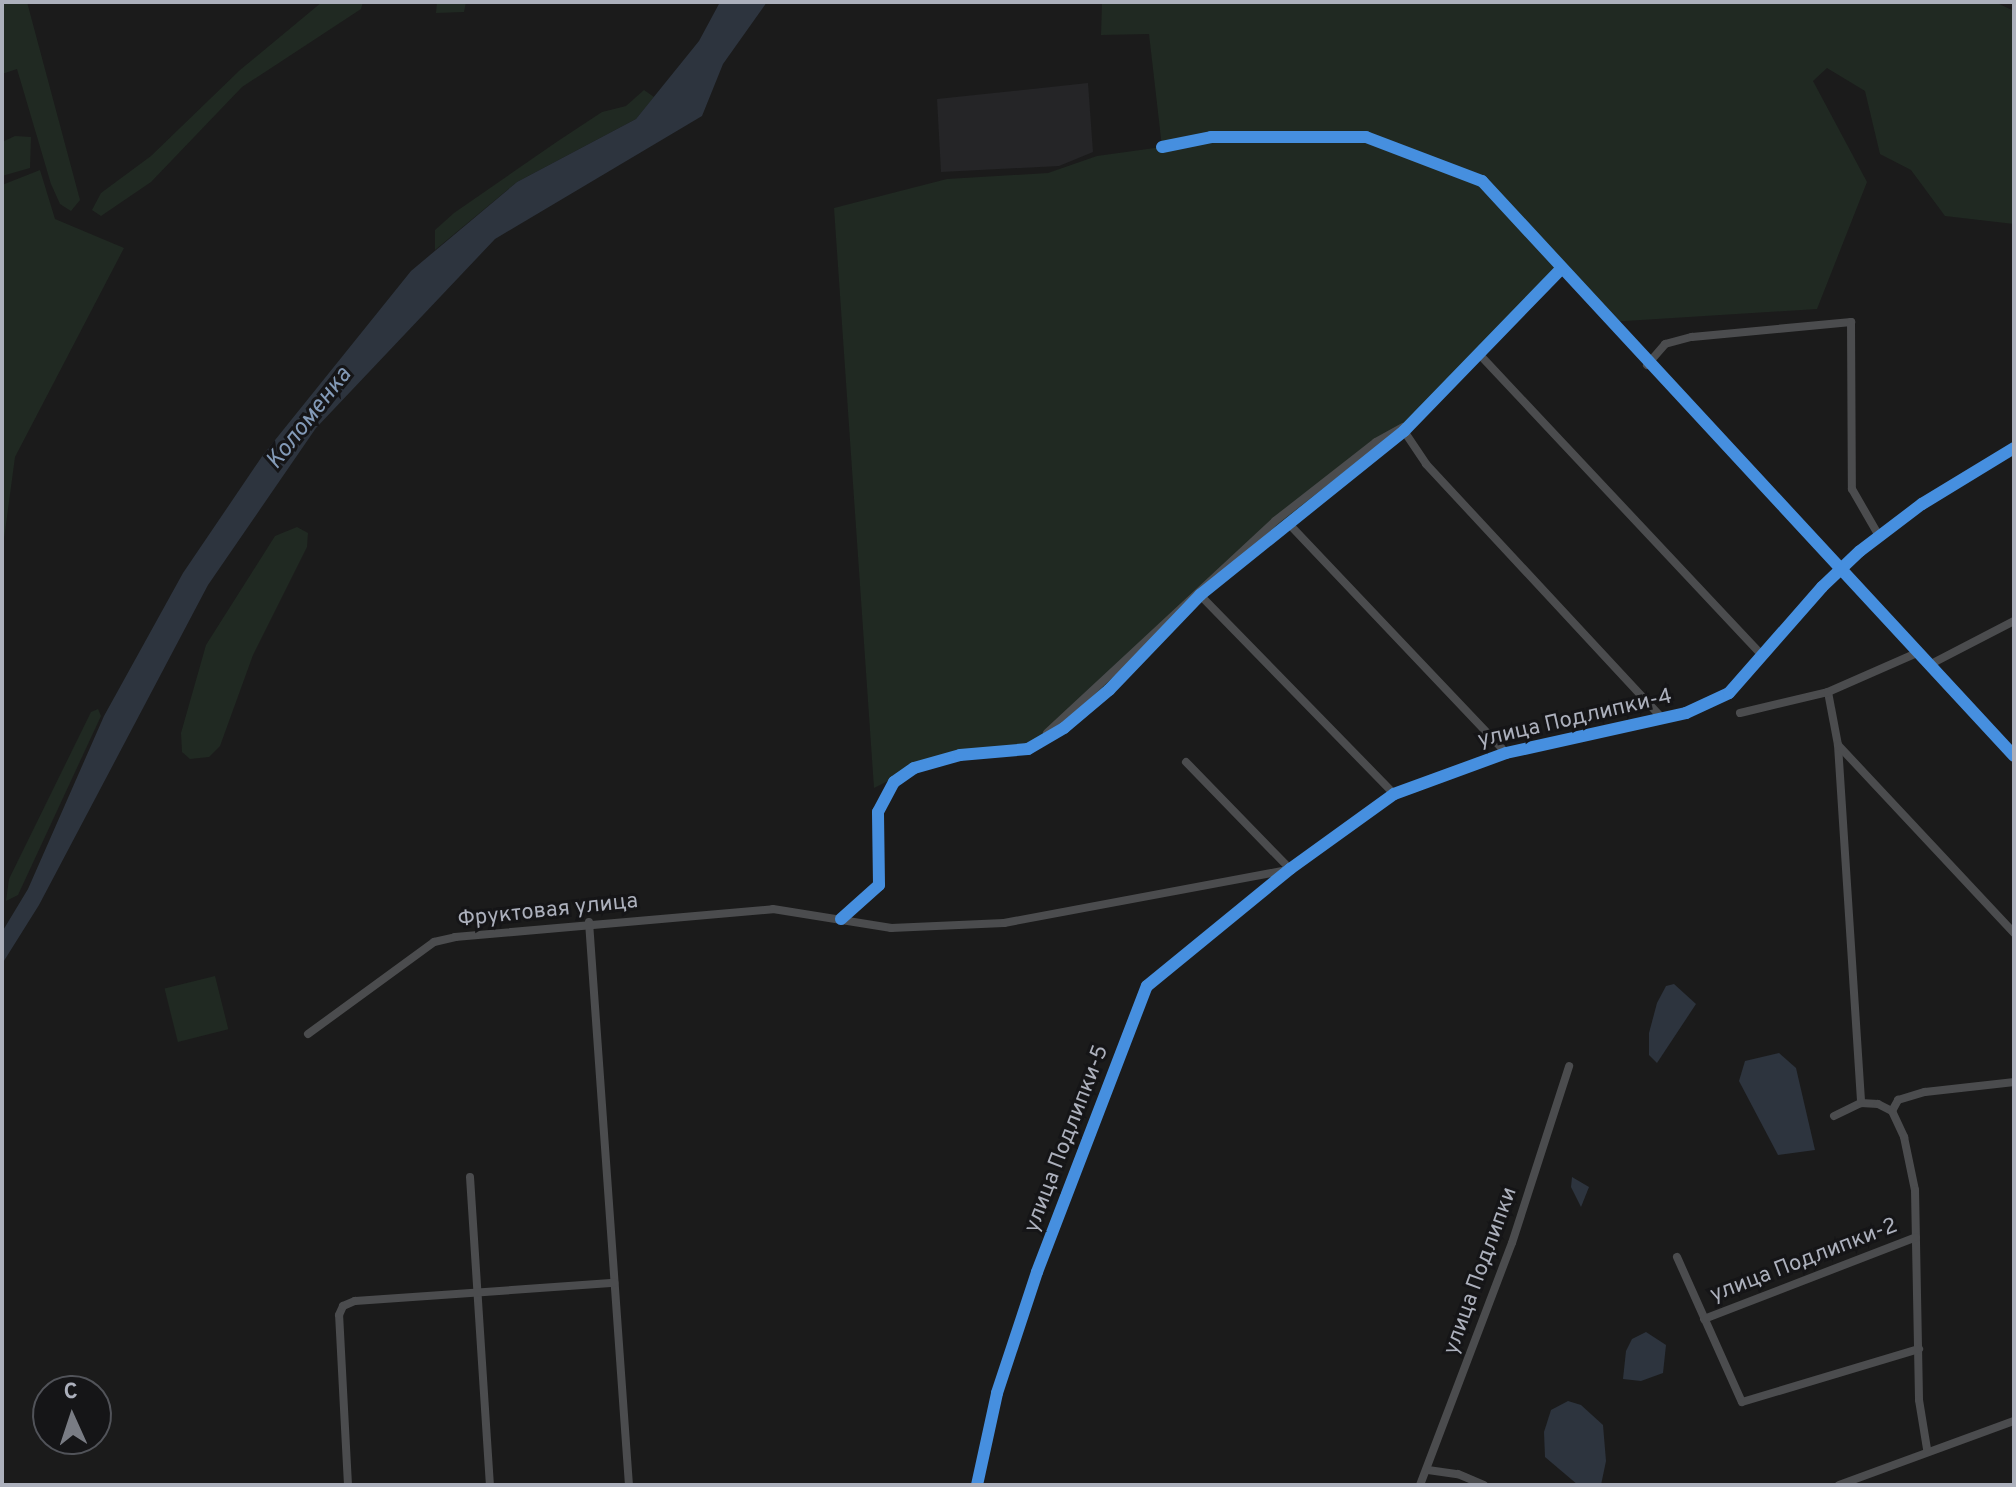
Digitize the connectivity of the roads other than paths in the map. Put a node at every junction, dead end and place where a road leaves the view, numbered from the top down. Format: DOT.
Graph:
graph roads {
  1 [pos="1162,147"];
  2 [pos="1561,269"];
  3 [pos="1480,355"];
  4 [pos="1647,365"];
  5 [pos="1412,422"];
  6 [pos="1404,431"];
  7 [pos="2014,448"];
  8 [pos="1289,524"];
  9 [pos="1879,536"];
  10 [pos="1841,570"];
  11 [pos="1200,595"];
  12 [pos="2014,621"];
  13 [pos="1917,653"];
  14 [pos="1763,656"];
  15 [pos="1929,665"];
  16 [pos="1828,692"];
  17 [pos="1740,713"];
  18 [pos="1661,717"];
  19 [pos="1838,745"];
  20 [pos="1028,749"];
  21 [pos="1506,753"];
  22 [pos="2014,756"];
  23 [pos="1186,762"];
  24 [pos="1394,794"];
  25 [pos="1290,869"];
  26 [pos="841,919"];
  27 [pos="589,922"];
  28 [pos="2014,933"];
  29 [pos="308,1034"];
  30 [pos="1569,1066"];
  31 [pos="2014,1082"];
  32 [pos="1861,1103"];
  33 [pos="1892,1111"];
  34 [pos="1834,1116"];
  35 [pos="470,1177"];
  36 [pos="1916,1237"];
  37 [pos="1677,1257"];
  38 [pos="614,1283"];
  39 [pos="477,1293"];
  40 [pos="1704,1319"];
  41 [pos="1919,1349"];
  42 [pos="2014,1421"];
  43 [pos="1927,1449"];
  44 [pos="1428,1470"];
  45 [pos="348,1485"];
  46 [pos="490,1485"];
  47 [pos="629,1485"];
  48 [pos="977,1485"];
  49 [pos="1420,1485"];
  50 [pos="1484,1485"];
  51 [pos="1839,1485"];
  1 -- 2 [label="street"];
  2 -- 3 [label="street"];
  2 -- 4 [label="street"];
  3 -- 5 [label="street"];
  3 -- 14 [label="street"];
  4 -- 9 [label="street"];
  4 -- 10 [label="street"];
  5 -- 6 [label="street"];
  5 -- 20 [label="street"];
  6 -- 8 [label="street"];
  6 -- 18 [label="street, улица Подлипки-4"];
  7 -- 9 [label="street, улица Подлипки-4"];
  8 -- 11 [label="street"];
  8 -- 21 [label="street, улица Подлипки-4"];
  9 -- 10 [label="street, улица Подлипки-4"];
  10 -- 13 [label="street"];
  10 -- 14 [label="street, улица Подлипки-4"];
  11 -- 20 [label="street"];
  11 -- 24 [label="street"];
  12 -- 15 [label="street"];
  13 -- 15 [label="street"];
  13 -- 16 [label="street"];
  14 -- 18 [label="street, улица Подлипки-4"];
  15 -- 22 [label="street"];
  16 -- 17 [label="street"];
  16 -- 19 [label="street"];
  18 -- 21 [label="street, улица Подлипки-4"];
  19 -- 28 [label="street"];
  19 -- 32 [label="street"];
  20 -- 26 [label="street"];
  21 -- 24 [label="street, улица Подлипки-4"];
  23 -- 25 [label="street"];
  24 -- 25 [label="street, улица Подлипки-4"];
  25 -- 26 [label="street, Фруктовая улица"];
  25 -- 48 [label="street, улица Подлипки-5"];
  26 -- 27 [label="street, Фруктовая улица"];
  27 -- 29 [label="street, Фруктовая улица"];
  27 -- 38 [label="street"];
  30 -- 44 [label="street, улица Подлипки"];
  31 -- 33 [label="street"];
  32 -- 33 [label="street"];
  32 -- 34 [label="street"];
  33 -- 36 [label="street, улица Подлипки-2"];
  35 -- 39 [label="street"];
  36 -- 40 [label="street, улица Подлипки-2"];
  36 -- 41 [label="street, улица Подлипки-2"];
  37 -- 40 [label="street, улица Подлипки-2"];
  38 -- 39 [label="street"];
  38 -- 47 [label="street"];
  39 -- 45 [label="street"];
  39 -- 46 [label="street"];
  40 -- 41 [label="street, улица Подлипки-2"];
  41 -- 43 [label="street, улица Подлипки-2"];
  42 -- 43 [label="street"];
  43 -- 51 [label="street"];
  44 -- 49 [label="street, улица Подлипки"];
  44 -- 50 [label="street"];
}
